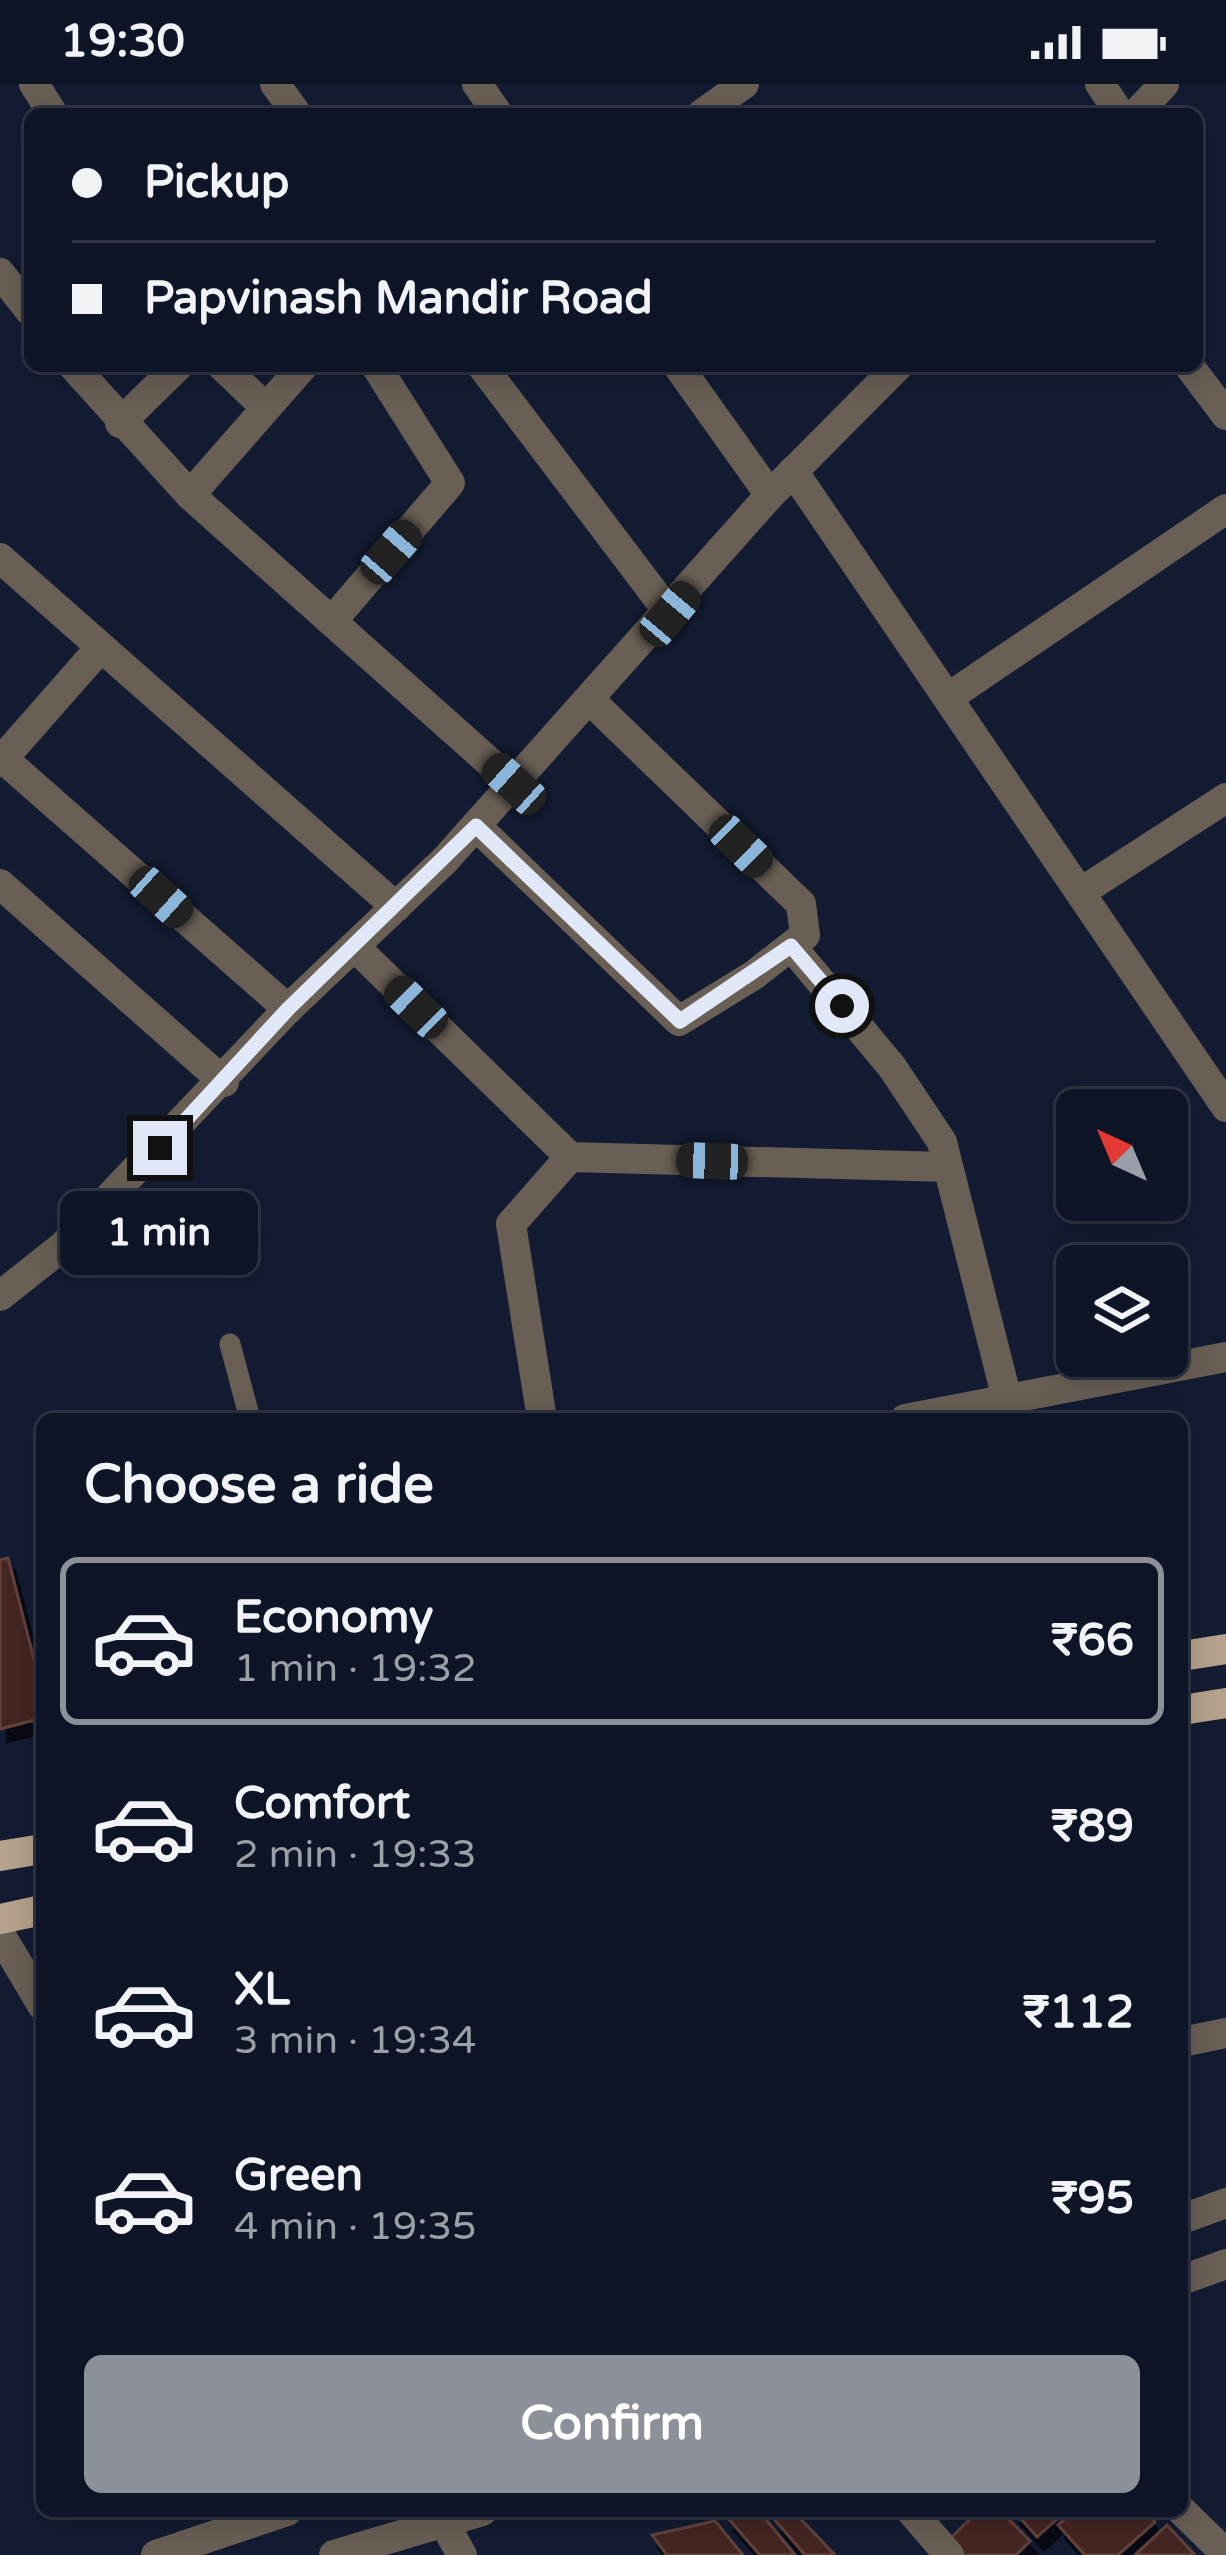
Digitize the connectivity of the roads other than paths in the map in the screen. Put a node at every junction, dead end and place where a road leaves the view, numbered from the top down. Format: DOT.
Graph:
graph roads {
  1 [pos="1164,84"];
  2 [pos="741,93"];
  3 [pos="713,108"];
  4 [pos="1142,108"];
  5 [pos="0,273"];
  6 [pos="24,303"];
  7 [pos="78,372"];
  8 [pos="172,372"];
  9 [pos="228,372"];
  10 [pos="298,372"];
  11 [pos="380,372"];
  12 [pos="487,372"];
  13 [pos="682,372"];
  14 [pos="892,372"];
  15 [pos="1194,372"];
  16 [pos="266,408"];
  17 [pos="1226,415"];
  18 [pos="121,423"];
  19 [pos="793,471"];
  20 [pos="190,494"];
  21 [pos="770,495"];
  22 [pos="1226,509"];
  23 [pos="0,558"];
  24 [pos="670,614"];
  25 [pos="332,621"];
  26 [pos="101,647"];
  27 [pos="949,697"];
  28 [pos="591,701"];
  29 [pos="1,758"];
  30 [pos="514,784"];
  31 [pos="1226,798"];
  32 [pos="476,826"];
  33 [pos="0,884"];
  34 [pos="1082,892"];
  35 [pos="396,907"];
  36 [pos="791,946"];
  37 [pos="355,947"];
  38 [pos="288,1009"];
  39 [pos="224,1082"];
  40 [pos="1226,1107"];
  41 [pos="571,1157"];
  42 [pos="948,1167"];
  43 [pos="0,1296"];
  44 [pos="230,1344"];
  45 [pos="1226,1357"];
  46 [pos="1009,1409"];
  47 [pos="248,1413"];
  48 [pos="541,1413"];
  49 [pos="967,1413"];
  50 [pos="1226,1649"];
  51 [pos="1188,1655"];
  52 [pos="1226,1703"];
  53 [pos="1188,1709"];
  54 [pos="36,1850"];
  55 [pos="0,1856"];
  56 [pos="36,1911"];
  57 [pos="0,1919"];
  58 [pos="0,1934"];
  59 [pos="36,1995"];
  60 [pos="1226,2033"];
  61 [pos="1188,2041"];
  62 [pos="1226,2203"];
  63 [pos="1188,2217"];
  64 [pos="1226,2264"];
  65 [pos="1188,2278"];
  66 [pos="269,2517"];
  67 [pos="463,2517"];
  68 [pos="916,2517"];
  69 [pos="1188,2517"];
  70 [pos="444,2523"];
  71 [pos="1226,2554"];
  72 [pos="156,2555"];
  73 [pos="334,2555"];
  74 [pos="462,2555"];
  75 [pos="949,2555"];
  1 -- 4 [label="street"];
  2 -- 3 [label="street"];
  5 -- 6 [label="street"];
  7 -- 18 [label="street"];
  8 -- 18 [label="street"];
  9 -- 16 [label="street"];
  10 -- 16 [label="street"];
  11 -- 25 [label="street"];
  12 -- 24 [label="street"];
  13 -- 21 [label="street"];
  14 -- 19 [label="street"];
  15 -- 17 [label="street"];
  16 -- 20 [label="street"];
  18 -- 20 [label="street"];
  19 -- 21 [label="street"];
  19 -- 27 [label="street"];
  20 -- 25 [label="street"];
  21 -- 24 [label="street"];
  22 -- 27 [label="street"];
  23 -- 26 [label="street"];
  24 -- 28 [label="street"];
  25 -- 30 [label="street"];
  26 -- 29 [label="street"];
  26 -- 35 [label="street"];
  27 -- 34 [label="street"];
  28 -- 30 [label="street"];
  28 -- 36 [label="street"];
  29 -- 38 [label="street"];
  30 -- 32 [label="street"];
  31 -- 34 [label="street"];
  32 -- 35 [label="street"];
  32 -- 36 [label="street"];
  33 -- 39 [label="street"];
  34 -- 40 [label="street"];
  35 -- 37 [label="street"];
  36 -- 42 [label="street"];
  37 -- 38 [label="street"];
  37 -- 41 [label="street"];
  38 -- 39 [label="street"];
  39 -- 43 [label="street"];
  41 -- 42 [label="street"];
  41 -- 48 [label="street"];
  42 -- 46 [label="street"];
  44 -- 47 [label="lane"];
  45 -- 46 [label="street"];
  46 -- 49 [label="street"];
  50 -- 51 [label="main road"];
  52 -- 53 [label="main road"];
  54 -- 55 [label="main road"];
  56 -- 57 [label="main road"];
  58 -- 59 [label="street"];
  60 -- 61 [label="street"];
  62 -- 63 [label="street"];
  64 -- 65 [label="street"];
  66 -- 72 [label="street"];
  67 -- 70 [label="street"];
  68 -- 75 [label="street"];
  69 -- 71 [label="street"];
  70 -- 73 [label="street"];
  70 -- 74 [label="street"];
}
